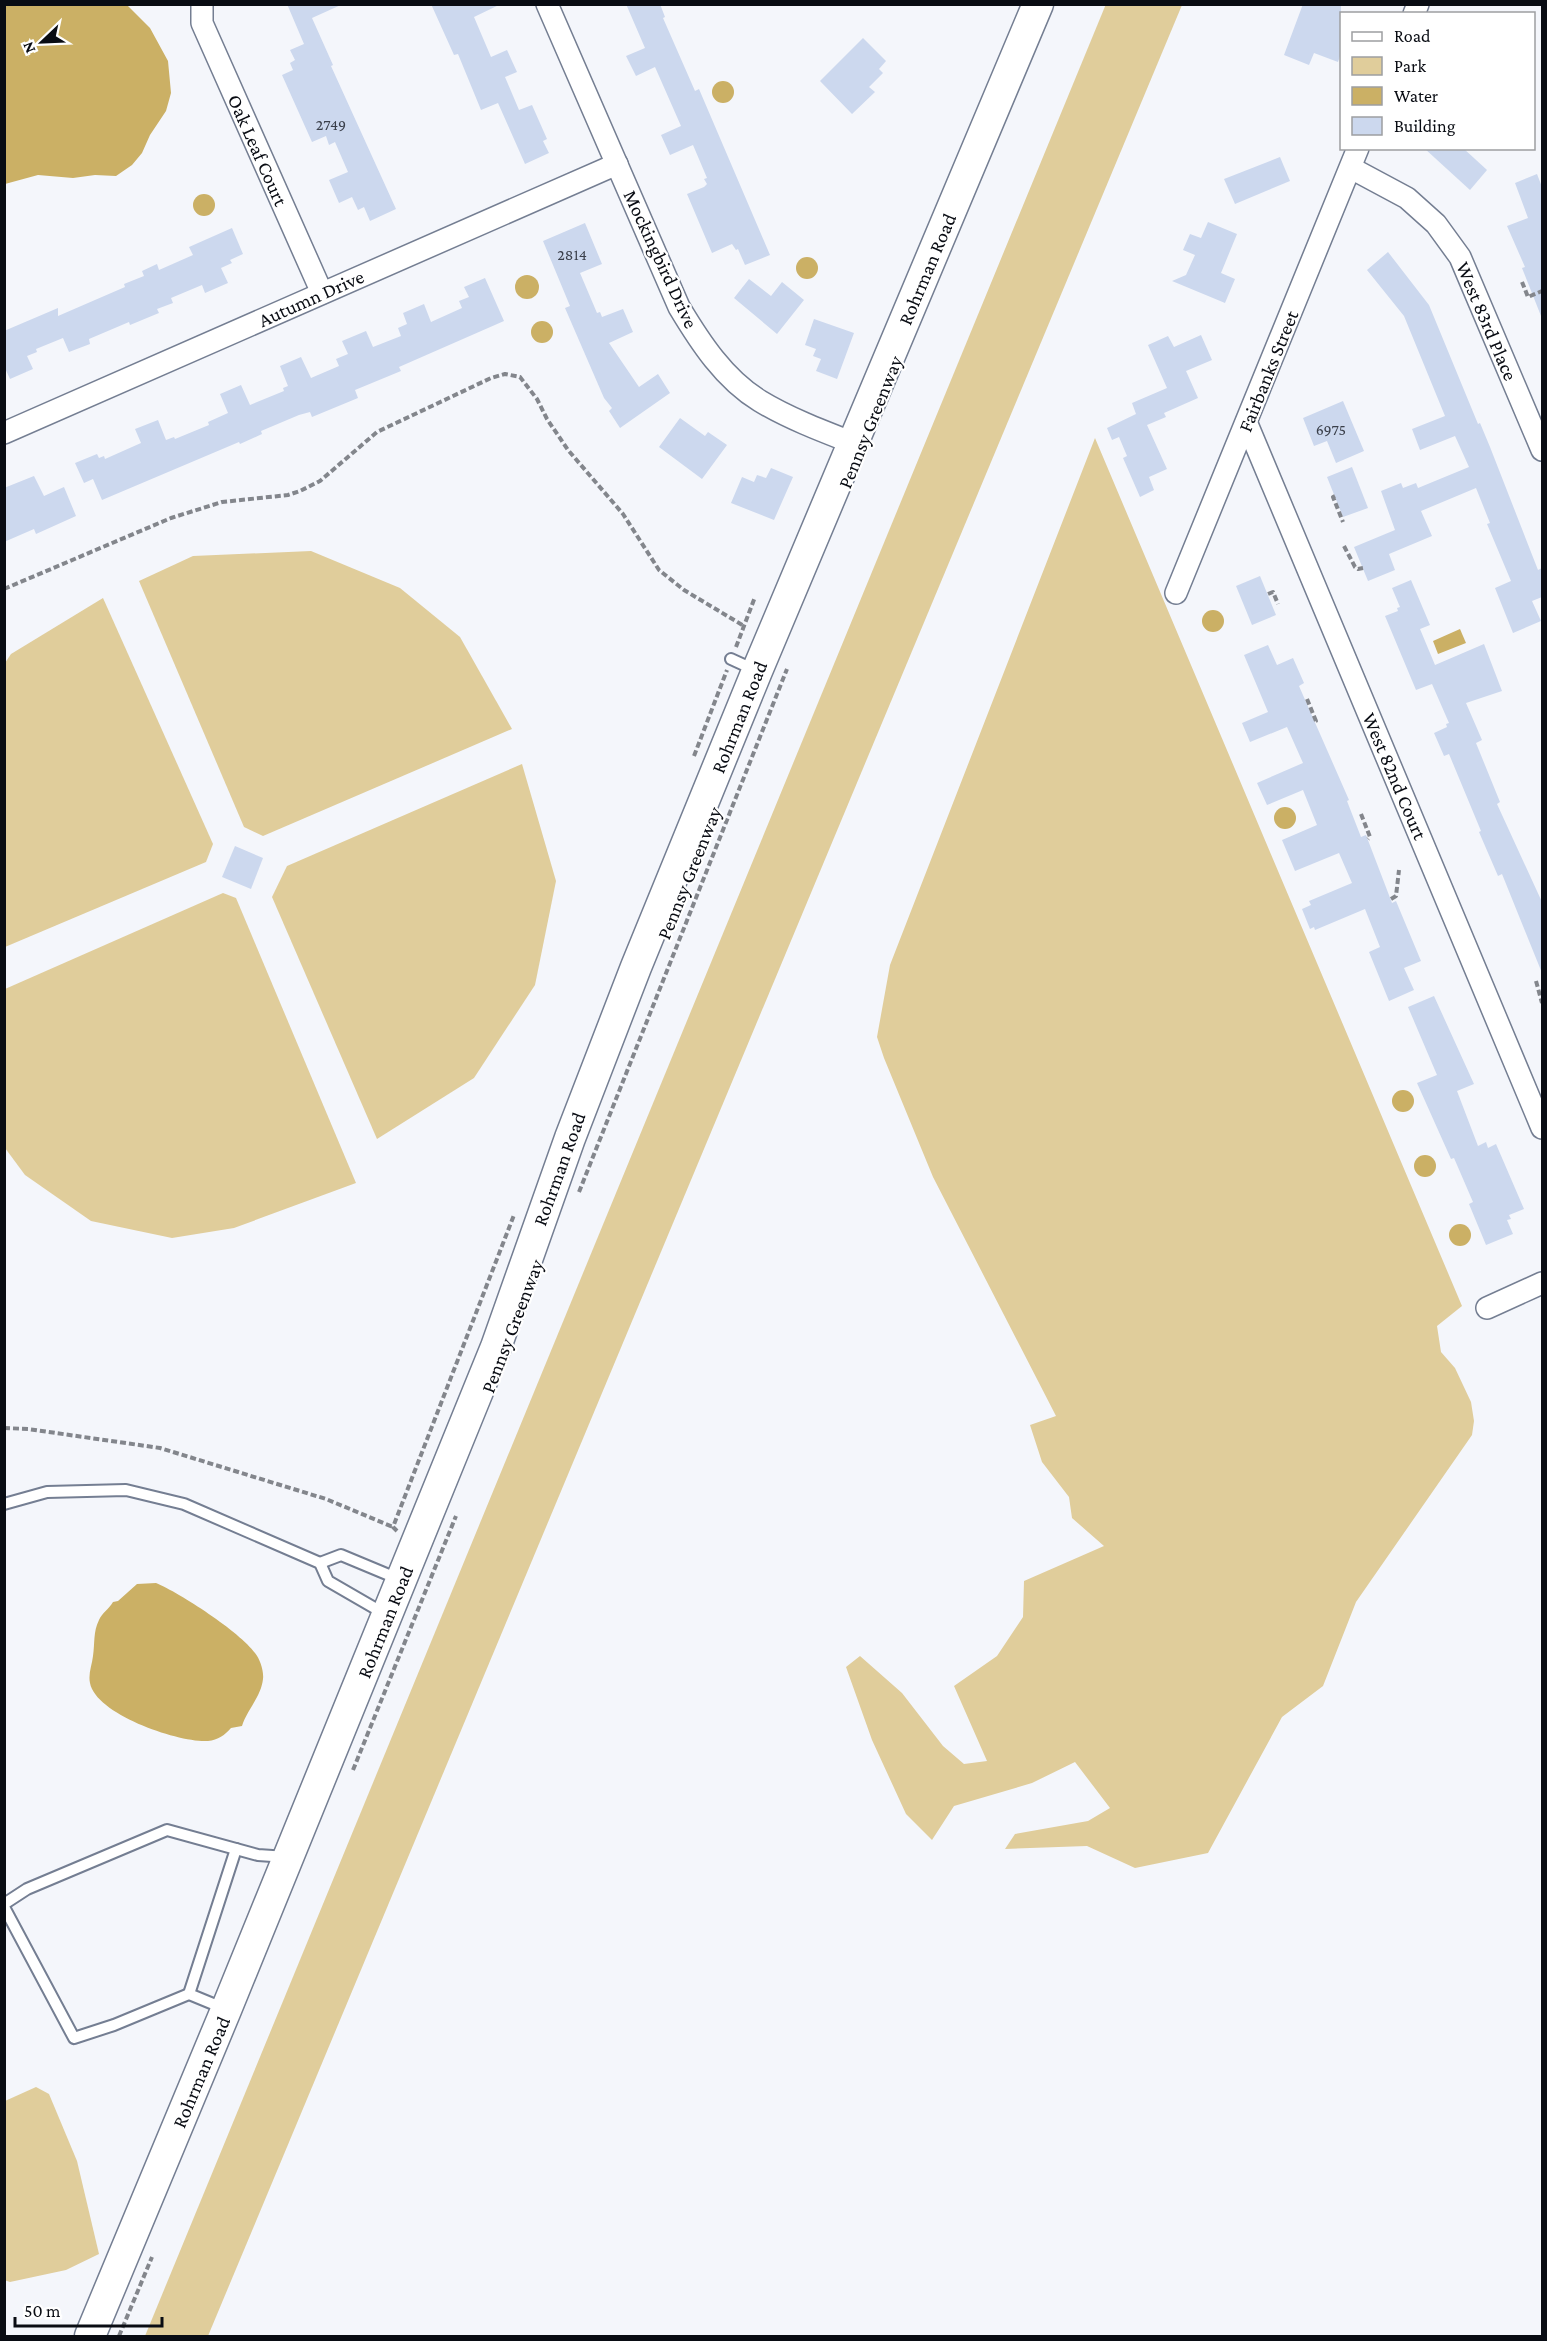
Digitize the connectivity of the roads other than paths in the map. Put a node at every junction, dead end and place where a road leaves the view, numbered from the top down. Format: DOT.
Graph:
graph roads {
  1 [pos="202,4"];
  2 [pos="547,4"];
  3 [pos="1038,4"];
  4 [pos="1355,158"];
  5 [pos="618,164"];
  6 [pos="322,293"];
  7 [pos="1537,421"];
  8 [pos="1246,424"];
  9 [pos="4,433"];
  10 [pos="853,443"];
  11 [pos="1542,450"];
  12 [pos="1176,593"];
  13 [pos="1542,1128"];
  14 [pos="1542,1283"];
  15 [pos="1487,1308"];
  16 [pos="4,1504"];
  17 [pos="320,1563"];
  18 [pos="401,1580"];
  19 [pos="387,1616"];
  20 [pos="236,1849"];
  21 [pos="288,1857"];
  22 [pos="4,1905"];
  23 [pos="189,1994"];
  24 [pos="226,2010"];
  25 [pos="90,2337"];
  1 -- 6 [label="street, Oak Leaf Court"];
  2 -- 5 [label="street, Mockingbird Drive"];
  3 -- 10 [label="street, Rohrman Road"];
  4 -- 7 [label="street, West 83rd Place"];
  4 -- 8 [label="street, Fairbanks Street"];
  5 -- 6 [label="street, Autumn Drive"];
  5 -- 10 [label="street, Mockingbird Drive"];
  6 -- 9 [label="street, Autumn Drive"];
  7 -- 11 [label="street, West 83rd Place"];
  8 -- 12 [label="street, Fairbanks Street"];
  8 -- 13 [label="street, West 82nd Court"];
  10 -- 18 [label="street, Rohrman Road"];
  14 -- 15 [label="street"];
  16 -- 17 [label="lane"];
  17 -- 18 [label="lane"];
  17 -- 19 [label="lane"];
  18 -- 19 [label="street, Rohrman Road"];
  19 -- 21 [label="street, Rohrman Road"];
  20 -- 21 [label="lane"];
  20 -- 22 [label="lane"];
  20 -- 23 [label="lane"];
  21 -- 24 [label="street, Rohrman Road"];
  22 -- 23 [label="lane"];
  23 -- 24 [label="lane"];
  24 -- 25 [label="street, Rohrman Road"];
}
